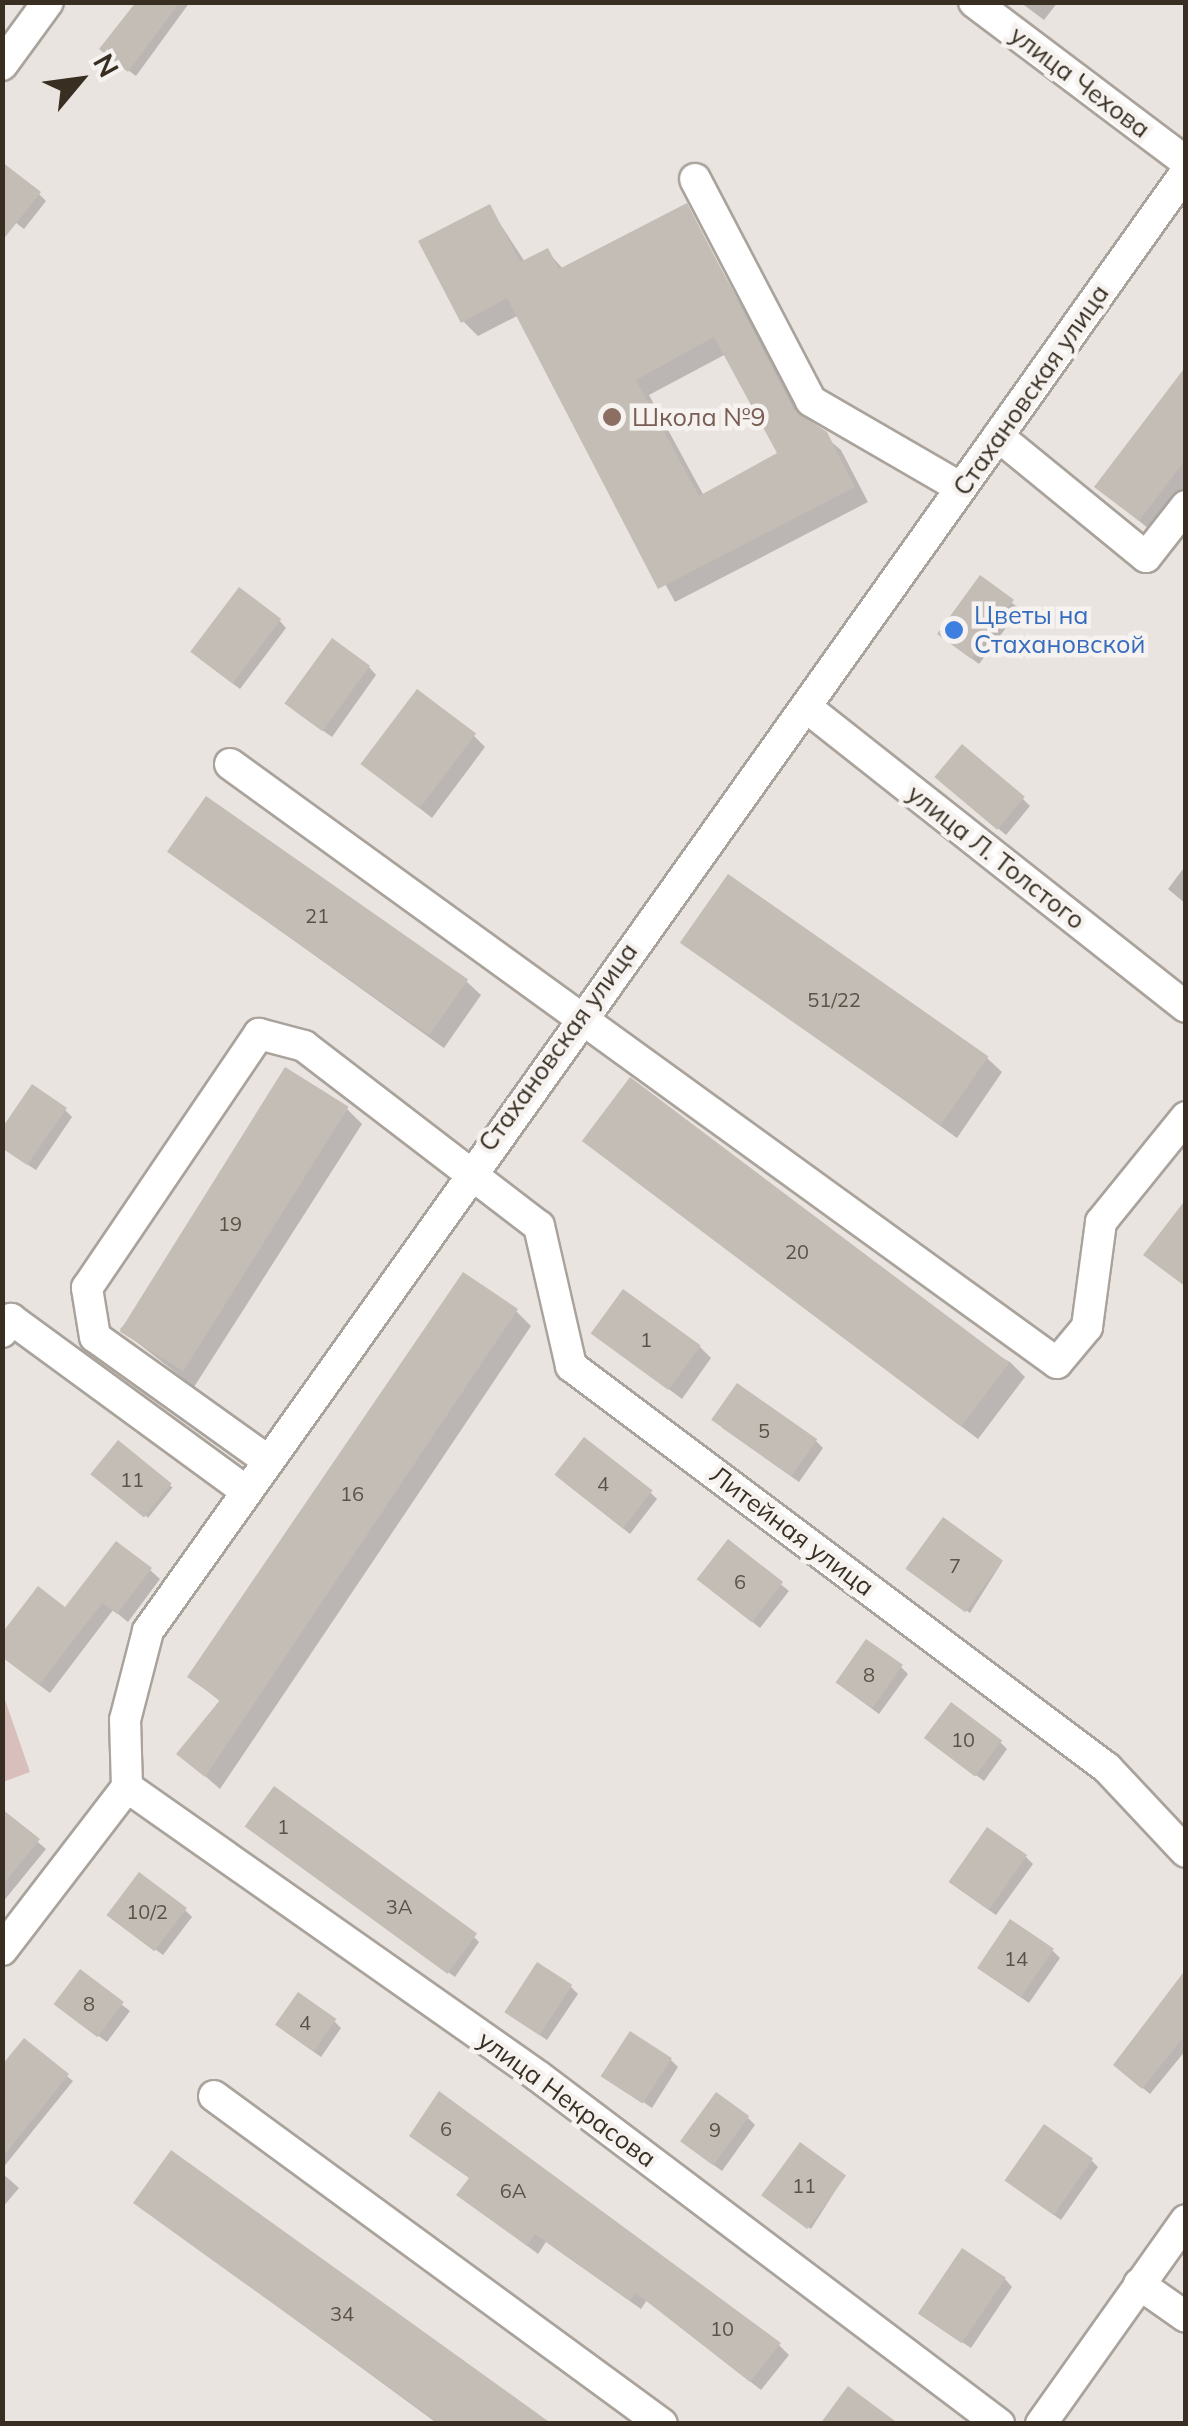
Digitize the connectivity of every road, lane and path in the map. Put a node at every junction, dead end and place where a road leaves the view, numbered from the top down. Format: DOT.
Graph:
graph roads {
  1 [pos="48,2"];
  2 [pos="974,2"];
  3 [pos="2,65"];
  4 [pos="1186,162"];
  5 [pos="1186,172"];
  6 [pos="694,179"];
  7 [pos="998,436"];
  8 [pos="961,488"];
  9 [pos="1186,506"];
  10 [pos="806,706"];
  11 [pos="230,764"];
  12 [pos="1186,1007"];
  13 [pos="584,1012"];
  14 [pos="1186,1117"];
  15 [pos="468,1170"];
  16 [pos="2,1332"];
  17 [pos="267,1460"];
  18 [pos="246,1491"];
  19 [pos="127,1787"];
  20 [pos="1186,1852"];
  21 [pos="2,1950"];
  22 [pos="214,2096"];
  23 [pos="1186,2220"];
  24 [pos="1139,2284"];
  25 [pos="1186,2317"];
  26 [pos="662,2424"];
  27 [pos="999,2424"];
  28 [pos="1041,2424"];
  1 -- 3 [label="street"];
  2 -- 4 [label="street, улица Чехова"];
  5 -- 7 [label="street, Стахановская улица"];
  6 -- 8 [label="street"];
  7 -- 8 [label="street, Стахановская улица"];
  7 -- 9 [label="street"];
  8 -- 10 [label="street, Стахановская улица"];
  10 -- 12 [label="street, улица Л. Толстого"];
  10 -- 13 [label="street, Стахановская улица"];
  11 -- 13 [label="street"];
  13 -- 14 [label="street"];
  13 -- 15 [label="street, Стахановская улица"];
  15 -- 17 [label="street, Стахановская улица"];
  15 -- 17 [label="street, Литейная улица"];
  15 -- 20 [label="street, Литейная улица"];
  16 -- 18 [label="street"];
  17 -- 18 [label="street, Стахановская улица"];
  18 -- 19 [label="street, Стахановская улица"];
  19 -- 21 [label="street"];
  19 -- 27 [label="street, улица Некрасова"];
  22 -- 26 [label="street"];
  23 -- 24 [label="street"];
  24 -- 25 [label="street"];
  24 -- 28 [label="street"];
}
